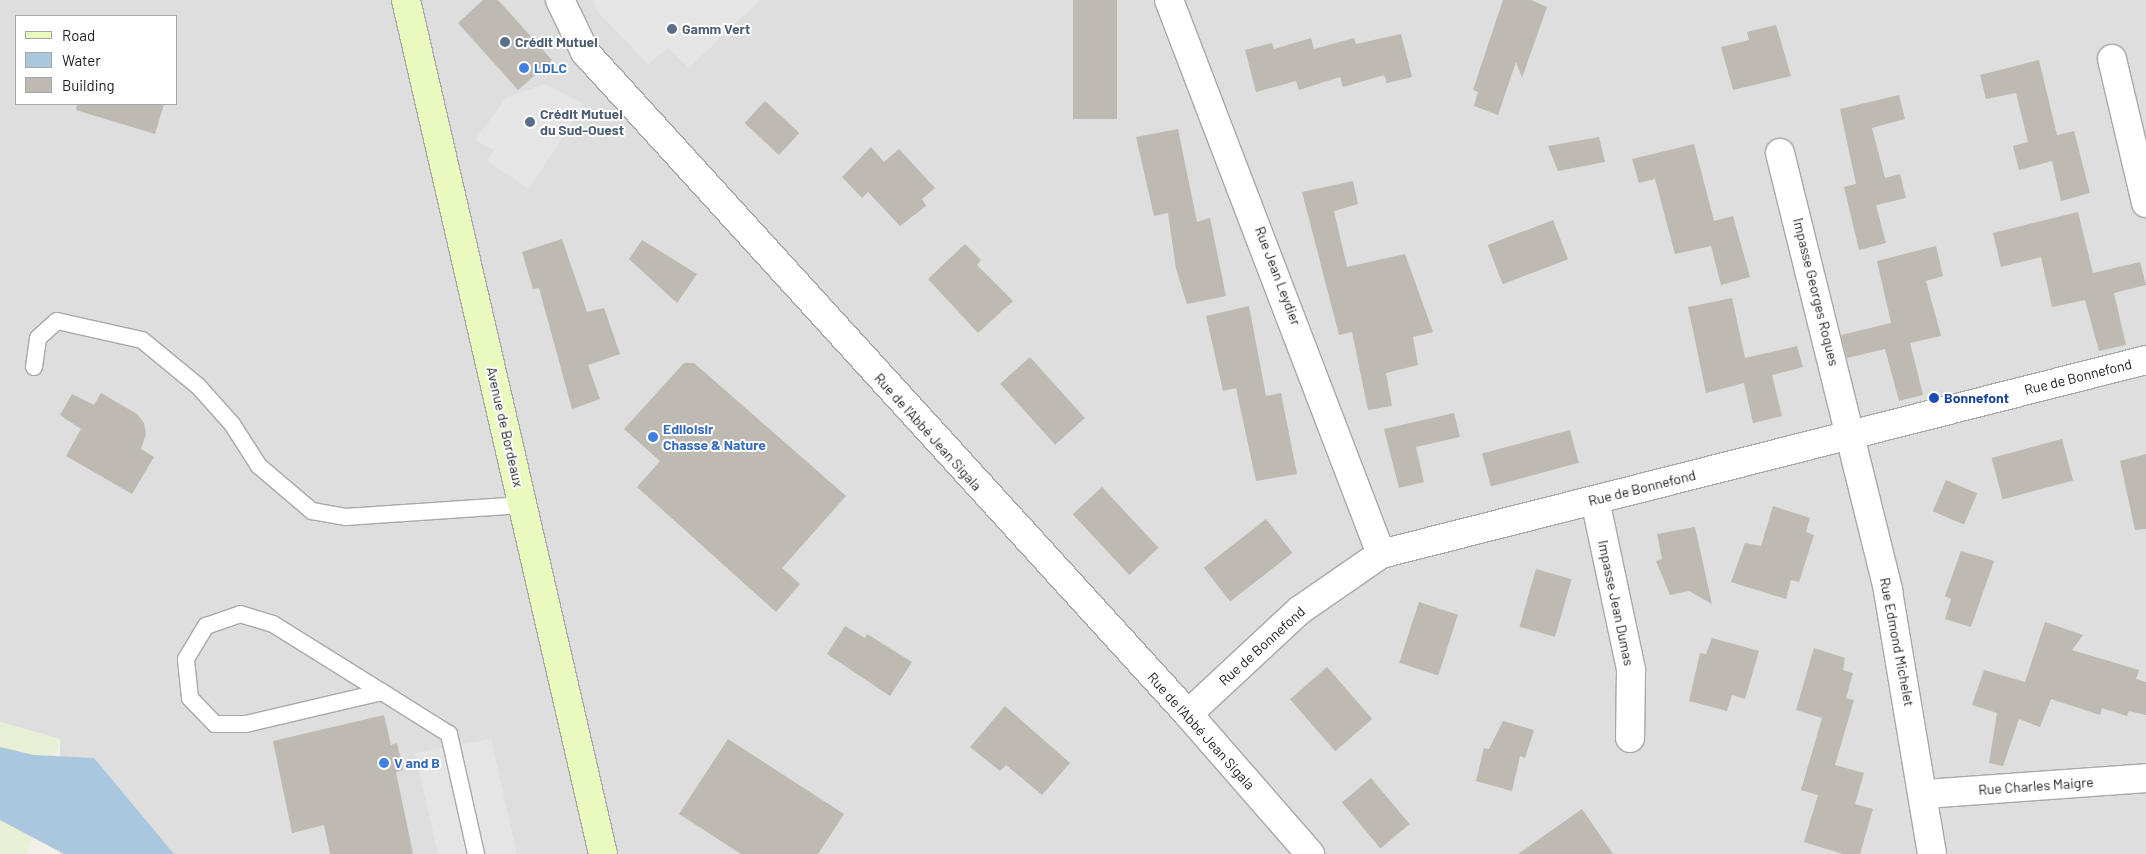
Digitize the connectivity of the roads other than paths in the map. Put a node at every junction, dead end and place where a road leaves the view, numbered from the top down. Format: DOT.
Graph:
graph roads {
  1 [pos="406,0"];
  2 [pos="560,0"];
  3 [pos="1169,0"];
  4 [pos="2112,60"];
  5 [pos="1780,153"];
  6 [pos="2146,203"];
  7 [pos="2146,360"];
  8 [pos="34,367"];
  9 [pos="1852,432"];
  10 [pos="1595,500"];
  11 [pos="522,505"];
  12 [pos="1381,554"];
  13 [pos="382,692"];
  14 [pos="1188,714"];
  15 [pos="1630,738"];
  16 [pos="2146,778"];
  17 [pos="1925,794"];
  18 [pos="476,854"];
  19 [pos="603,854"];
  20 [pos="1310,854"];
  21 [pos="1932,854"];
  1 -- 11 [label="main road, Avenue de Bordeaux"];
  2 -- 14 [label="street, Rue de l'Abbé Jean Sigala"];
  3 -- 12 [label="street, Rue Jean Leydier"];
  4 -- 6 [label="street"];
  5 -- 9 [label="street, Impasse Georges Roques"];
  7 -- 9 [label="street, Rue de Bonnefond"];
  8 -- 11 [label="lane"];
  9 -- 10 [label="street, Rue de Bonnefond"];
  9 -- 17 [label="street, Rue Edmond Michelet"];
  10 -- 12 [label="street, Rue de Bonnefond"];
  10 -- 15 [label="street, Impasse Jean Dumas"];
  11 -- 19 [label="main road, Avenue de Bordeaux"];
  12 -- 14 [label="street, Rue de Bonnefond"];
  13 -- 13 [label="lane"];
  13 -- 18 [label="lane"];
  14 -- 20 [label="street, Rue de l'Abbé Jean Sigala"];
  16 -- 17 [label="street, Rue Charles Maigre"];
  17 -- 21 [label="street, Rue Edmond Michelet"];
}
